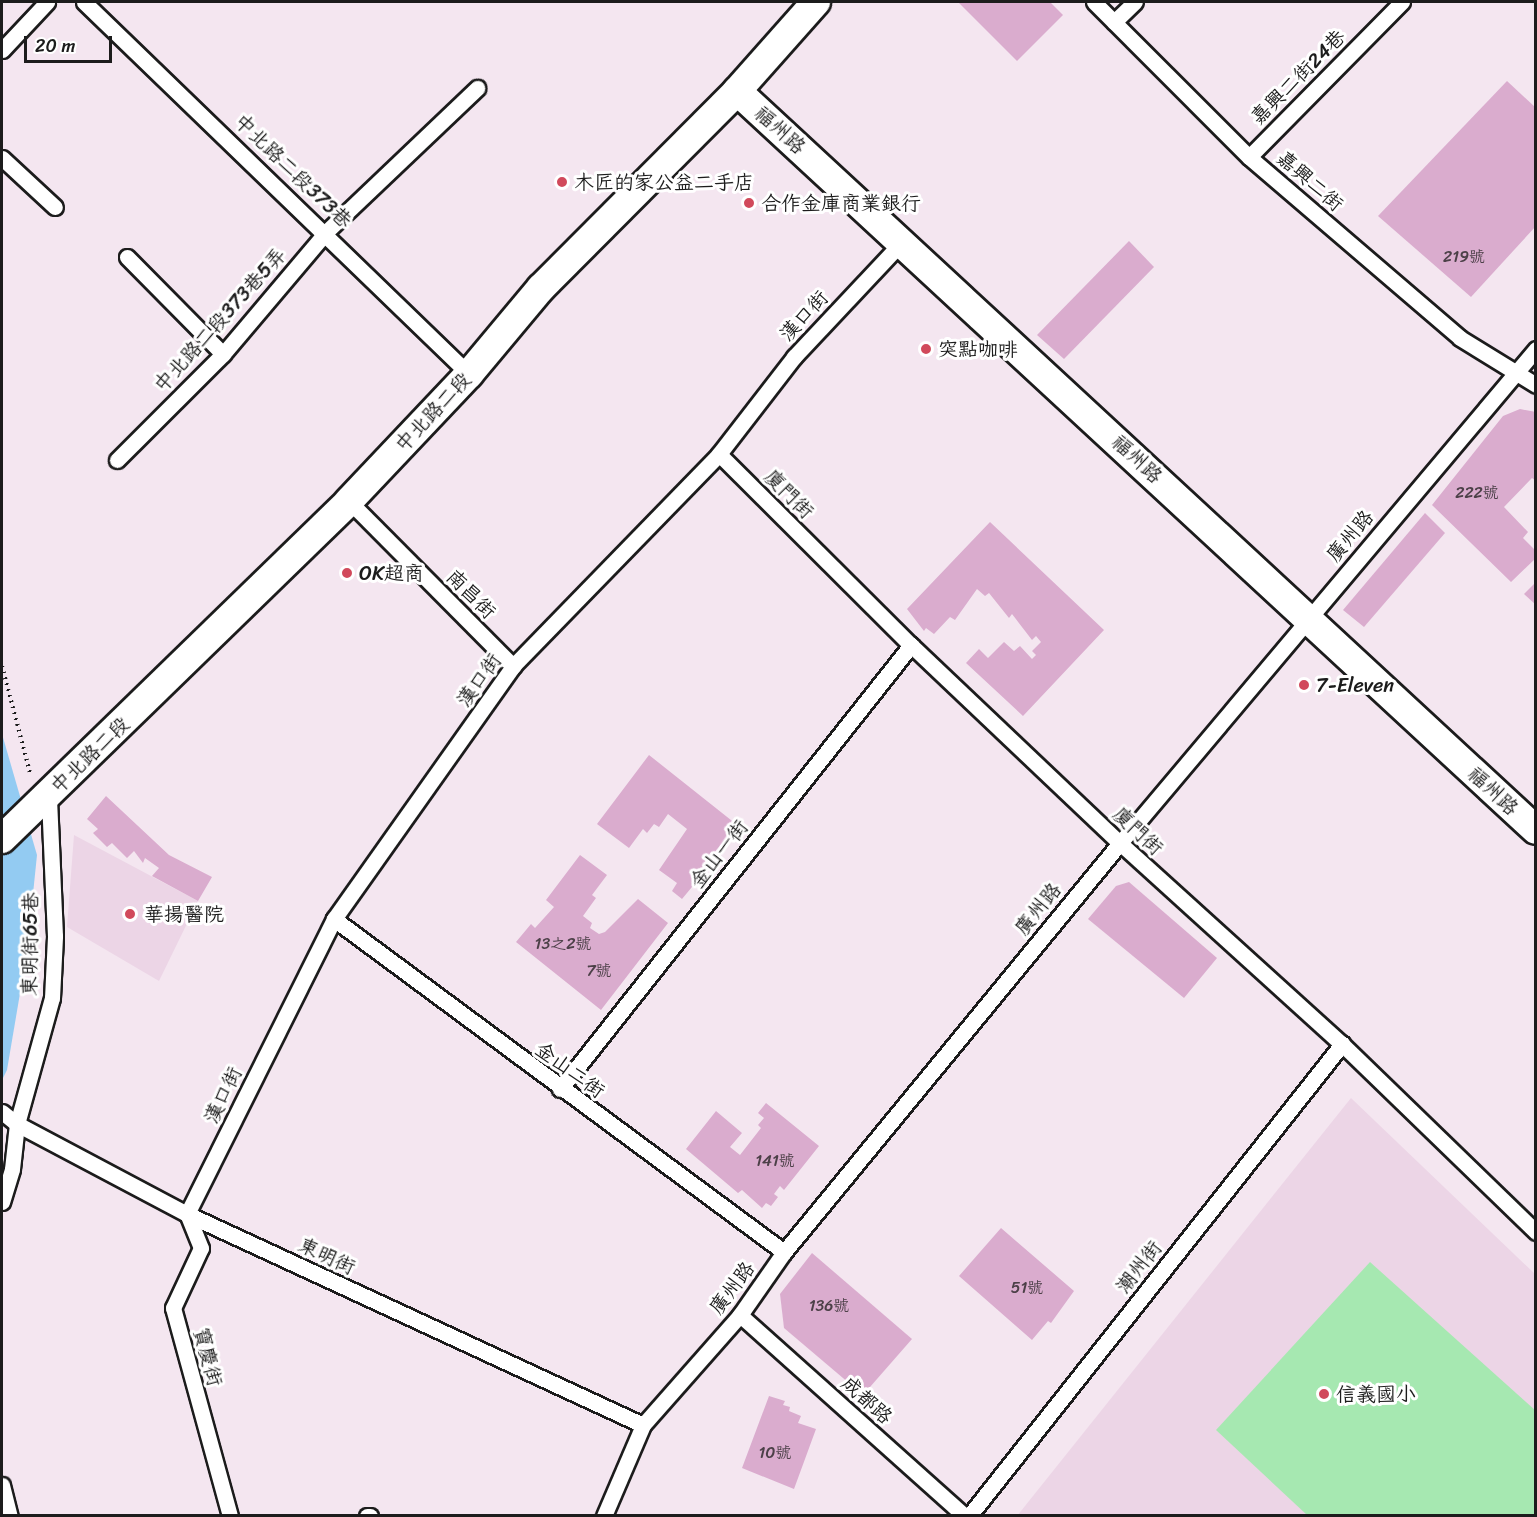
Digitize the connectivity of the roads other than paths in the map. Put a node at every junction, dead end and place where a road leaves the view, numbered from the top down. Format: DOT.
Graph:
graph roads {
  1 [pos="47,2"];
  2 [pos="84,2"];
  3 [pos="816,2"];
  4 [pos="1094,2"];
  5 [pos="1135,2"];
  6 [pos="1402,2"];
  7 [pos="1114,22"];
  8 [pos="2,50"];
  9 [pos="477,88"];
  10 [pos="737,91"];
  11 [pos="1249,157"];
  12 [pos="2,158"];
  13 [pos="55,207"];
  14 [pos="326,232"];
  15 [pos="903,241"];
  16 [pos="127,257"];
  17 [pos="1536,349"];
  18 [pos="224,354"];
  19 [pos="1516,373"];
  20 [pos="470,374"];
  21 [pos="1536,385"];
  22 [pos="719,454"];
  23 [pos="117,460"];
  24 [pos="349,501"];
  25 [pos="1308,618"];
  26 [pos="911,645"];
  27 [pos="513,666"];
  28 [pos="41,803"];
  29 [pos="1536,830"];
  30 [pos="2,839"];
  31 [pos="1120,843"];
  32 [pos="334,919"];
  33 [pos="1342,1044"];
  34 [pos="560,1089"];
  35 [pos="2,1112"];
  36 [pos="17,1124"];
  37 [pos="2,1202"];
  38 [pos="187,1214"];
  39 [pos="1536,1232"];
  40 [pos="784,1252"];
  41 [pos="740,1315"];
  42 [pos="643,1425"];
  43 [pos="2,1485"];
  44 [pos="10,1515"];
  45 [pos="230,1515"];
  46 [pos="604,1515"];
  47 [pos="967,1515"];
  1 -- 8 [label="lane"];
  2 -- 14 [label="lane, 中北路二段373巷"];
  3 -- 10 [label="street, 中北路二段"];
  4 -- 7 [label="lane, 嘉興二街"];
  5 -- 7 [label="lane"];
  6 -- 11 [label="lane, 嘉興二街24巷"];
  7 -- 11 [label="lane, 嘉興二街"];
  9 -- 14 [label="lane, 中北路二段373巷5弄"];
  10 -- 15 [label="street, 福州路"];
  10 -- 20 [label="street, 中北路二段"];
  11 -- 19 [label="lane, 嘉興二街"];
  12 -- 13 [label="lane"];
  14 -- 18 [label="lane, 中北路二段373巷5弄"];
  14 -- 20 [label="lane, 中北路二段373巷"];
  15 -- 22 [label="lane, 漢口街"];
  15 -- 25 [label="street, 福州路"];
  16 -- 18 [label="lane"];
  17 -- 19 [label="lane, 廣州路"];
  18 -- 23 [label="lane, 中北路二段373巷5弄"];
  19 -- 21 [label="lane, 嘉興二街"];
  19 -- 25 [label="lane, 廣州路"];
  20 -- 24 [label="street, 中北路二段"];
  22 -- 26 [label="lane, 廈門街"];
  22 -- 27 [label="lane, 漢口街"];
  24 -- 27 [label="lane, 南昌街"];
  24 -- 28 [label="street, 中北路二段"];
  25 -- 29 [label="street, 福州路"];
  25 -- 31 [label="lane, 廣州路"];
  26 -- 31 [label="lane, 廈門街"];
  26 -- 34 [label="lane, 金山一街"];
  27 -- 32 [label="lane, 漢口街"];
  28 -- 30 [label="street, 中北路二段"];
  28 -- 36 [label="lane, 東明街65巷"];
  31 -- 33 [label="lane, 廈門街"];
  31 -- 40 [label="lane, 廣州路"];
  32 -- 34 [label="lane, 金山二街"];
  32 -- 38 [label="lane, 漢口街"];
  33 -- 39 [label="lane, 廈門街"];
  33 -- 47 [label="lane, 潮州街"];
  34 -- 40 [label="lane, 金山二街"];
  35 -- 36 [label="lane, 東明街"];
  36 -- 37 [label="lane, 東明街65巷"];
  36 -- 38 [label="lane, 東明街"];
  38 -- 42 [label="lane, 東明街"];
  38 -- 45 [label="lane, 寶慶街"];
  40 -- 41 [label="lane, 廣州路"];
  41 -- 42 [label="lane, 廣州路"];
  41 -- 47 [label="lane, 成都路"];
  42 -- 46 [label="lane, 廣州路"];
  43 -- 44 [label="lane"];
}
